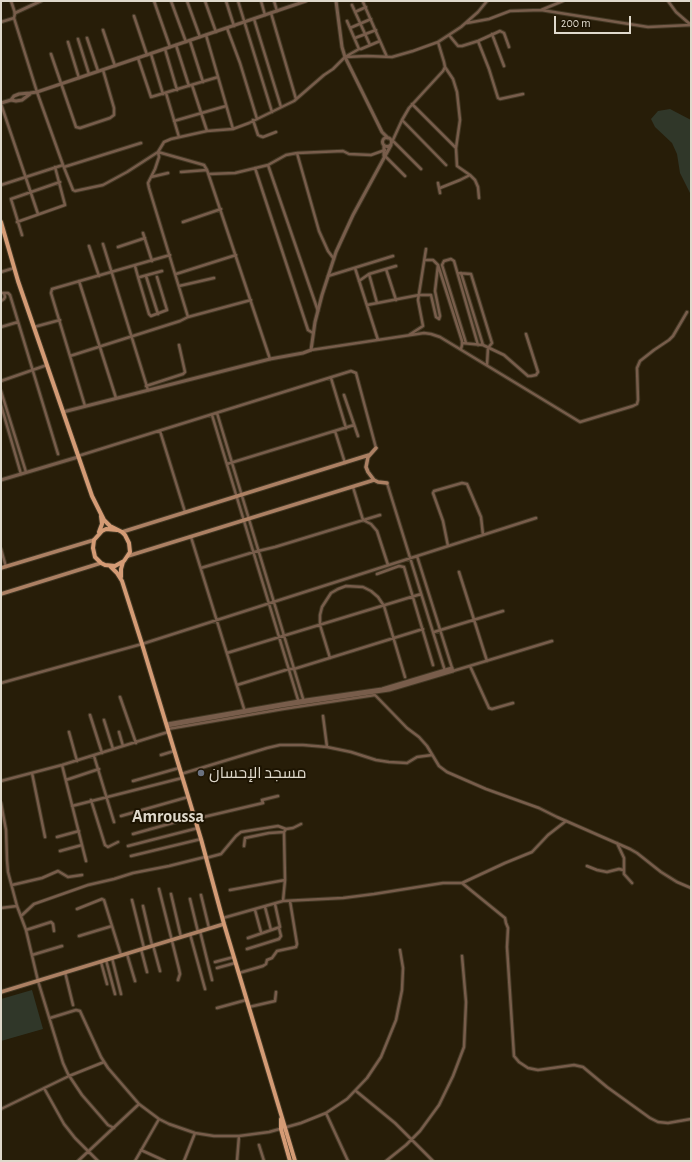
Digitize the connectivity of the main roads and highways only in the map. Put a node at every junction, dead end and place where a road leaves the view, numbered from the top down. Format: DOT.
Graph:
graph roads {
  1 [pos="1,222"];
  2 [pos="376,448"];
  3 [pos="369,455"];
  4 [pos="374,480"];
  5 [pos="387,483"];
  6 [pos="100,513"];
  7 [pos="117,530"];
  8 [pos="122,532"];
  9 [pos="98,535"];
  10 [pos="94,540"];
  11 [pos="128,556"];
  12 [pos="124,561"];
  13 [pos="101,563"];
  14 [pos="110,566"];
  15 [pos="1,568"];
  16 [pos="122,581"];
  17 [pos="1,594"];
  18 [pos="224,924"];
  19 [pos="1,992"];
  20 [pos="283,1129"];
  21 [pos="290,1161"];
  22 [pos="295,1161"];
  1 -- 6 [label="main road"];
  2 -- 3 [label="main road"];
  3 -- 4 [label="main road"];
  3 -- 8 [label="main road"];
  4 -- 5 [label="main road"];
  4 -- 11 [label="main road"];
  6 -- 7 [label="main road"];
  6 -- 9 [label="main road"];
  7 -- 8 [label="main road"];
  7 -- 9 [label="main road"];
  8 -- 11 [label="main road"];
  9 -- 10 [label="main road"];
  10 -- 13 [label="main road"];
  10 -- 15 [label="main road"];
  11 -- 12 [label="main road"];
  12 -- 14 [label="main road"];
  12 -- 16 [label="main road"];
  13 -- 14 [label="main road"];
  13 -- 17 [label="main road"];
  14 -- 16 [label="main road"];
  16 -- 18 [label="main road"];
  18 -- 19 [label="main road"];
  18 -- 20 [label="main road"];
  20 -- 21 [label="main road"];
  20 -- 22 [label="main road"];
}
